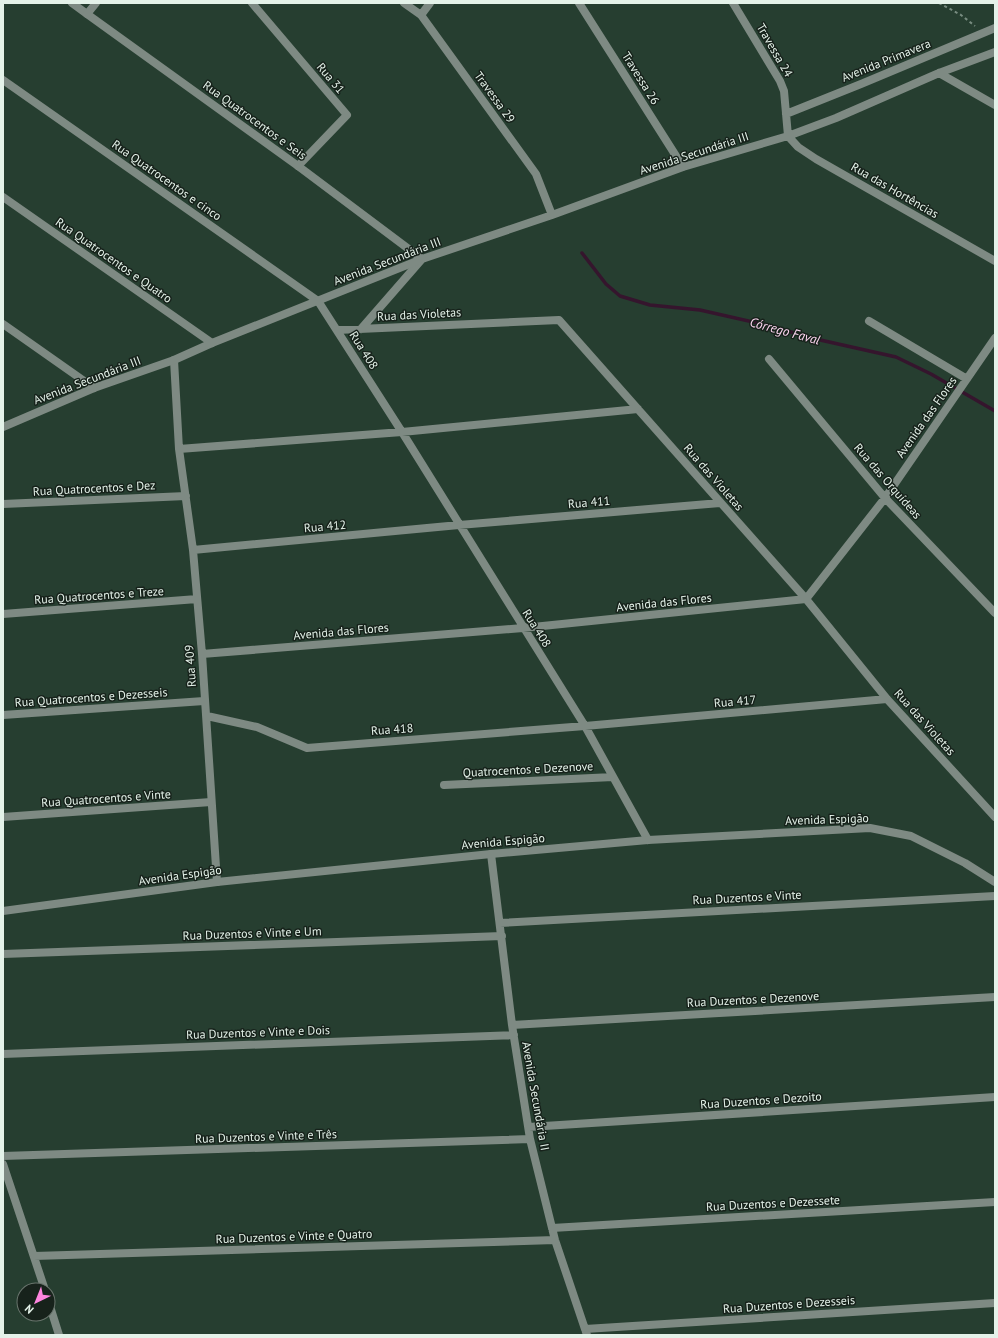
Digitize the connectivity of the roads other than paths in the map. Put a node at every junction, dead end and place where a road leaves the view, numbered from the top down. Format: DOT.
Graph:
graph roads {
  1 [pos="72,3"];
  2 [pos="96,3"];
  3 [pos="252,3"];
  4 [pos="404,3"];
  5 [pos="430,3"];
  6 [pos="579,3"];
  7 [pos="733,3"];
  8 [pos="87,14"];
  9 [pos="421,15"];
  10 [pos="995,28"];
  11 [pos="995,52"];
  12 [pos="939,73"];
  13 [pos="3,80"];
  14 [pos="995,105"];
  15 [pos="786,114"];
  16 [pos="788,136"];
  17 [pos="298,166"];
  18 [pos="683,167"];
  19 [pos="3,197"];
  20 [pos="552,215"];
  21 [pos="422,259"];
  22 [pos="995,261"];
  23 [pos="318,301"];
  24 [pos="869,321"];
  25 [pos="3,324"];
  26 [pos="361,329"];
  27 [pos="338,330"];
  28 [pos="995,338"];
  29 [pos="212,343"];
  30 [pos="769,359"];
  31 [pos="174,360"];
  32 [pos="967,379"];
  33 [pos="94,388"];
  34 [pos="638,409"];
  35 [pos="3,427"];
  36 [pos="402,432"];
  37 [pos="179,449"];
  38 [pos="186,496"];
  39 [pos="885,498"];
  40 [pos="720,503"];
  41 [pos="3,504"];
  42 [pos="459,525"];
  43 [pos="193,550"];
  44 [pos="197,599"];
  45 [pos="806,599"];
  46 [pos="995,613"];
  47 [pos="3,614"];
  48 [pos="523,628"];
  49 [pos="202,654"];
  50 [pos="887,699"];
  51 [pos="204,701"];
  52 [pos="3,715"];
  53 [pos="206,716"];
  54 [pos="585,726"];
  55 [pos="613,778"];
  56 [pos="444,785"];
  57 [pos="211,802"];
  58 [pos="3,817"];
  59 [pos="995,817"];
  60 [pos="648,840"];
  61 [pos="491,854"];
  62 [pos="217,882"];
  63 [pos="995,882"];
  64 [pos="995,896"];
  65 [pos="3,911"];
  66 [pos="500,923"];
  67 [pos="502,936"];
  68 [pos="3,954"];
  69 [pos="995,997"];
  70 [pos="512,1025"];
  71 [pos="514,1035"];
  72 [pos="3,1054"];
  73 [pos="995,1097"];
  74 [pos="529,1127"];
  75 [pos="530,1139"];
  76 [pos="3,1156"];
  77 [pos="3,1164"];
  78 [pos="995,1202"];
  79 [pos="552,1228"];
  80 [pos="556,1240"];
  81 [pos="34,1256"];
  82 [pos="42,1282"];
  83 [pos="995,1303"];
  84 [pos="55,1322"];
  85 [pos="586,1332"];
  86 [pos="59,1335"];
  1 -- 8 [label="street, Rua Quatrocentos e Seis"];
  2 -- 8 [label="street"];
  3 -- 17 [label="street, Rua 31"];
  4 -- 9 [label="street, Travessa 29"];
  5 -- 9 [label="street"];
  6 -- 18 [label="street, Travessa 26"];
  7 -- 15 [label="street, Travessa 24"];
  8 -- 17 [label="street, Rua Quatrocentos e Seis"];
  9 -- 20 [label="street, Travessa 29"];
  10 -- 15 [label="street, Avenida Primavera"];
  11 -- 12 [label="street"];
  12 -- 14 [label="street"];
  12 -- 16 [label="street"];
  13 -- 23 [label="street, Rua Quatrocentos e cinco"];
  15 -- 16 [label="street, Travessa 24"];
  16 -- 18 [label="street, Avenida Secundária III"];
  16 -- 22 [label="street, Rua das Hortências"];
  17 -- 21 [label="street, Rua Quatrocentos e Seis"];
  18 -- 20 [label="street, Avenida Secundária III"];
  19 -- 29 [label="street, Rua Quatrocentos e Quatro"];
  20 -- 21 [label="street, Avenida Secundária III"];
  21 -- 23 [label="street, Avenida Secundária III"];
  21 -- 26 [label="street"];
  23 -- 27 [label="street, Rua 408"];
  23 -- 29 [label="street, Avenida Secundária III"];
  24 -- 32 [label="street"];
  25 -- 33 [label="street"];
  26 -- 27 [label="street, Rua das Violetas"];
  26 -- 34 [label="street, Rua das Violetas"];
  27 -- 36 [label="street, Rua 408"];
  28 -- 32 [label="street, Avenida das Flores"];
  29 -- 31 [label="street, Avenida Secundária III"];
  30 -- 39 [label="street, Rua das Orquídeas"];
  31 -- 33 [label="street, Avenida Secundária III"];
  31 -- 37 [label="street, Rua 409"];
  32 -- 39 [label="street, Avenida das Flores"];
  33 -- 35 [label="street, Avenida Secundária III"];
  34 -- 36 [label="street"];
  34 -- 40 [label="street, Rua das Violetas"];
  36 -- 37 [label="street"];
  36 -- 42 [label="street, Rua 408"];
  37 -- 38 [label="street, Rua 409"];
  38 -- 41 [label="street, Rua Quatrocentos e Dez"];
  38 -- 43 [label="street, Rua 409"];
  39 -- 45 [label="street, Avenida das Flores"];
  39 -- 46 [label="street, Rua das Orquídeas"];
  40 -- 42 [label="street, Rua 411"];
  40 -- 45 [label="street, Rua das Violetas"];
  42 -- 43 [label="street, Rua 412"];
  42 -- 48 [label="street, Rua 408"];
  43 -- 44 [label="street, Rua 409"];
  44 -- 47 [label="street, Rua Quatrocentos e Treze"];
  44 -- 49 [label="street, Rua 409"];
  45 -- 48 [label="street, Avenida das Flores"];
  45 -- 50 [label="street, Rua das Violetas"];
  48 -- 49 [label="street, Avenida das Flores"];
  48 -- 54 [label="street, Rua 408"];
  49 -- 51 [label="street, Rua 409"];
  50 -- 54 [label="street, Rua 417"];
  50 -- 59 [label="street, Rua das Violetas"];
  51 -- 52 [label="street, Rua Quatrocentos e Dezesseis"];
  51 -- 53 [label="street, Rua 409"];
  53 -- 54 [label="street, Rua 418"];
  53 -- 57 [label="street, Rua 409"];
  54 -- 55 [label="street, Rua 408"];
  55 -- 56 [label="street, Quatrocentos e Dezenove"];
  55 -- 60 [label="street, Rua 408"];
  57 -- 58 [label="street, Rua Quatrocentos e Vinte"];
  57 -- 62 [label="street, Rua 409"];
  60 -- 61 [label="street, Avenida Espigão"];
  60 -- 63 [label="street, Avenida Espigão"];
  61 -- 62 [label="street, Avenida Espigão"];
  61 -- 66 [label="street, Avenida Secundária II"];
  62 -- 65 [label="street, Avenida Espigão"];
  64 -- 66 [label="street, Rua Duzentos e Vinte"];
  66 -- 67 [label="street, Avenida Secundária II"];
  67 -- 68 [label="street, Rua Duzentos e Vinte e Um"];
  67 -- 70 [label="street, Avenida Secundária II"];
  69 -- 70 [label="street, Rua Duzentos e Dezenove"];
  70 -- 71 [label="street, Avenida Secundária II"];
  71 -- 72 [label="street, Rua Duzentos e Vinte e Dois"];
  71 -- 74 [label="street, Avenida Secundária II"];
  73 -- 74 [label="street, Rua Duzentos e Dezoito"];
  74 -- 75 [label="street, Avenida Secundária II"];
  75 -- 76 [label="street, Rua Duzentos e Vinte e Três"];
  75 -- 79 [label="street, Avenida Secundária II"];
  77 -- 81 [label="street"];
  78 -- 79 [label="street, Rua Duzentos e Dezessete"];
  79 -- 80 [label="street, Avenida Secundária II"];
  80 -- 81 [label="street, Rua Duzentos e Vinte e Quatro"];
  80 -- 85 [label="street, Avenida Secundária II"];
  81 -- 82 [label="street"];
  83 -- 85 [label="street, Rua Duzentos e Dezesseis"];
  84 -- 86 [label="street"];
}
